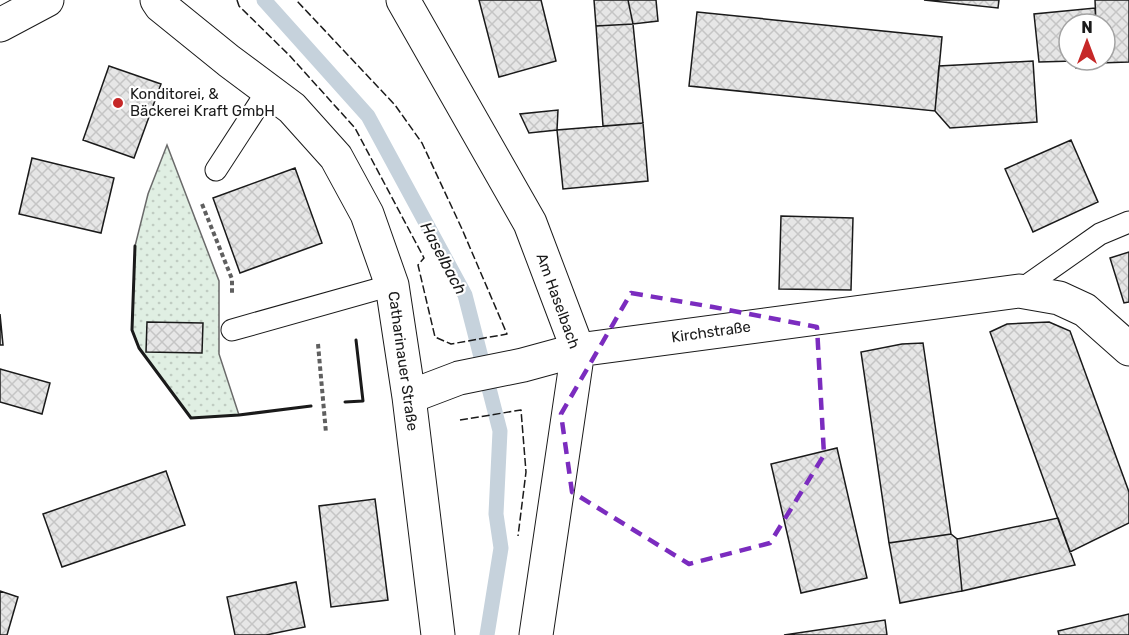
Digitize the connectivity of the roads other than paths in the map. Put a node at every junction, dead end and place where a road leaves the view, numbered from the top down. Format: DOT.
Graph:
graph roads {
  1 [pos="47,0"];
  2 [pos="157,0"];
  3 [pos="403,0"];
  4 [pos="0,25"];
  5 [pos="268,90"];
  6 [pos="216,170"];
  7 [pos="1129,222"];
  8 [pos="392,285"];
  9 [pos="1019,291"];
  10 [pos="232,330"];
  11 [pos="578,350"];
  12 [pos="1129,350"];
  13 [pos="409,397"];
  14 [pos="438,635"];
  15 [pos="536,635"];
  1 -- 4 [label="street"];
  2 -- 5 [label="street, Catharinauer Straße"];
  3 -- 11 [label="street, Am Haselbach"];
  5 -- 6 [label="lane"];
  5 -- 8 [label="street, Catharinauer Straße"];
  7 -- 9 [label="lane, Kirchstraße"];
  8 -- 10 [label="lane"];
  8 -- 13 [label="street, Catharinauer Straße"];
  9 -- 11 [label="street, Kirchstraße"];
  9 -- 12 [label="street, Kirchstraße"];
  11 -- 13 [label="street, Kirchstraße"];
  11 -- 15 [label="street, Am Haselbach"];
  13 -- 14 [label="street, Catharinauer Straße"];
}
